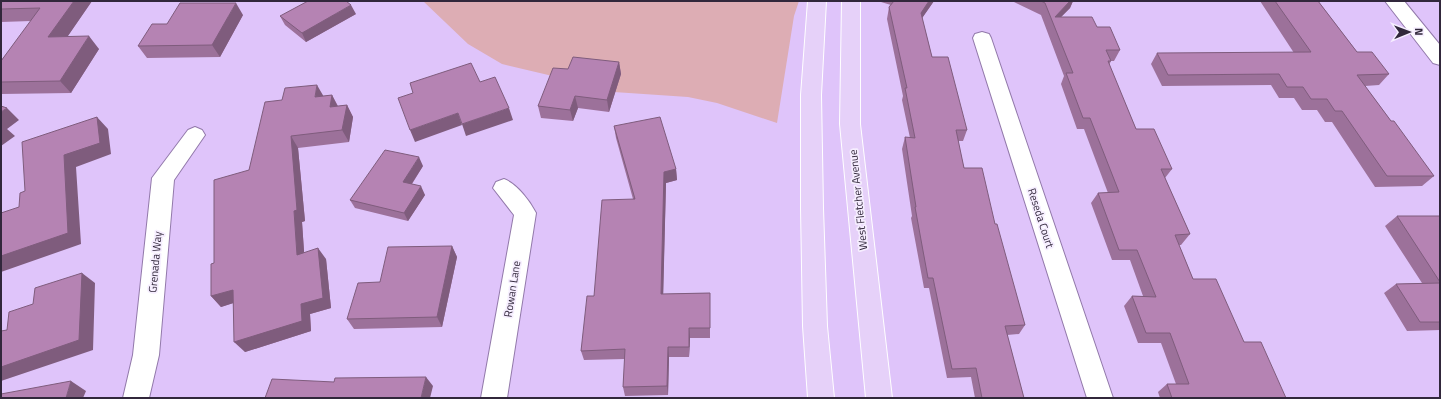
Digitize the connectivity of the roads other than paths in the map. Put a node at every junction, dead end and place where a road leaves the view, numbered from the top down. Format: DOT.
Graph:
graph roads {
  1 [pos="817,1"];
  2 [pos="851,1"];
  3 [pos="1394,1"];
  4 [pos="982,38"];
  5 [pos="1440,58"];
  6 [pos="195,135"];
  7 [pos="504,188"];
  8 [pos="136,398"];
  9 [pos="494,398"];
  10 [pos="821,398"];
  11 [pos="878,398"];
  12 [pos="1100,398"];
  1 -- 10 [label="main road"];
  2 -- 11 [label="main road, West Fletcher Avenue"];
  3 -- 5 [label="street"];
  4 -- 12 [label="street, Reseda Court"];
  6 -- 8 [label="street, Grenada Way"];
  7 -- 9 [label="street, Rowan Lane"];
}
